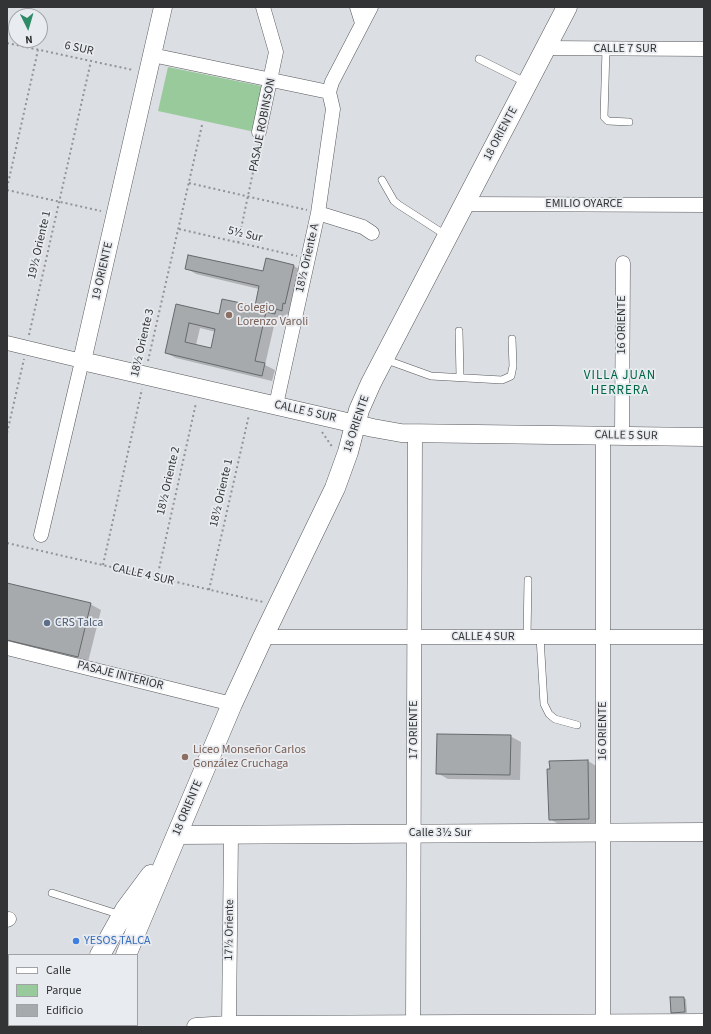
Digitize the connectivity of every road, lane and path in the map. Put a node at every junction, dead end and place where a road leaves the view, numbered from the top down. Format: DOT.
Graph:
graph roads {
  1 [pos="163,7"];
  2 [pos="263,7"];
  3 [pos="357,7"];
  4 [pos="371,7"];
  5 [pos="567,7"];
  6 [pos="362,23"];
  7 [pos="7,43"];
  8 [pos="545,48"];
  9 [pos="606,49"];
  10 [pos="704,49"];
  11 [pos="38,50"];
  12 [pos="152,55"];
  13 [pos="480,59"];
  14 [pos="91,61"];
  15 [pos="148,74"];
  16 [pos="271,81"];
  17 [pos="528,83"];
  18 [pos="329,92"];
  19 [pos="629,122"];
  20 [pos="202,125"];
  21 [pos="259,132"];
  22 [pos="382,180"];
  23 [pos="189,183"];
  24 [pos="7,189"];
  25 [pos="248,197"];
  26 [pos="60,202"];
  27 [pos="464,204"];
  28 [pos="704,205"];
  29 [pos="318,213"];
  30 [pos="116,214"];
  31 [pos="179,229"];
  32 [pos="372,233"];
  33 [pos="447,236"];
  34 [pos="238,243"];
  35 [pos="308,258"];
  36 [pos="623,263"];
  37 [pos="459,331"];
  38 [pos="512,339"];
  39 [pos="7,343"];
  40 [pos="26,348"];
  41 [pos="383,359"];
  42 [pos="82,361"];
  43 [pos="143,375"];
  44 [pos="460,376"];
  45 [pos="200,388"];
  46 [pos="252,400"];
  47 [pos="276,405"];
  48 [pos="356,423"];
  49 [pos="7,433"];
  50 [pos="415,434"];
  51 [pos="603,436"];
  52 [pos="622,436"];
  53 [pos="704,437"];
  54 [pos="41,535"];
  55 [pos="7,543"];
  56 [pos="103,565"];
  57 [pos="157,578"];
  58 [pos="528,580"];
  59 [pos="209,590"];
  60 [pos="278,605"];
  61 [pos="263,637"];
  62 [pos="414,637"];
  63 [pos="534,637"];
  64 [pos="603,637"];
  65 [pos="704,637"];
  66 [pos="7,648"];
  67 [pos="232,704"];
  68 [pos="577,725"];
  69 [pos="603,832"];
  70 [pos="704,832"];
  71 [pos="414,833"];
  72 [pos="231,835"];
  73 [pos="173,843"];
  74 [pos="52,893"];
  75 [pos="122,915"];
  76 [pos="97,953"];
  77 [pos="126,954"];
  78 [pos="704,1023"];
  79 [pos="229,1025"];
  80 [pos="603,1025"];
  81 [pos="413,1026"];
  82 [pos="196,1027"];
  1 -- 12 [label="street, 19 ORIENTE"];
  2 -- 16 [label="street, PASAJE ROBINSON"];
  3 -- 6 [label="street"];
  4 -- 6 [label="street"];
  5 -- 8 [label="main road, 18 ORIENTE"];
  6 -- 18 [label="street"];
  7 -- 11 [label="path, 6 SUR"];
  8 -- 9 [label="street, CALLE 7 SUR"];
  8 -- 17 [label="main road, 18 ORIENTE"];
  9 -- 10 [label="street, CALLE 7 SUR"];
  9 -- 19 [label="lane"];
  11 -- 14 [label="path, 6 SUR"];
  11 -- 24 [label="path"];
  12 -- 15 [label="street, 19 ORIENTE"];
  12 -- 16 [label="street"];
  13 -- 17 [label="lane"];
  14 -- 15 [label="path, 6 SUR"];
  14 -- 26 [label="path, 19½ Oriente 1"];
  15 -- 30 [label="street, 19 ORIENTE"];
  16 -- 18 [label="street"];
  16 -- 21 [label="street, PASAJE ROBINSON"];
  17 -- 27 [label="main road, 18 ORIENTE"];
  18 -- 29 [label="street, 18½ Oriente A"];
  20 -- 23 [label="path, 18½ Oriente 3"];
  21 -- 25 [label="path, PASAJE ROBINSON"];
  22 -- 33 [label="lane"];
  23 -- 25 [label="path"];
  23 -- 31 [label="path, 18½ Oriente 3"];
  24 -- 26 [label="path"];
  25 -- 29 [label="path"];
  25 -- 34 [label="path, PASAJE ROBINSON"];
  26 -- 30 [label="path"];
  26 -- 40 [label="path, 19½ Oriente 1"];
  27 -- 28 [label="street, EMILIO OYARCE"];
  27 -- 33 [label="main road, 18 ORIENTE"];
  29 -- 32 [label="street"];
  29 -- 35 [label="street, 18½ Oriente A"];
  30 -- 42 [label="street, 19 ORIENTE"];
  31 -- 34 [label="path, 5½ Sur"];
  31 -- 43 [label="path, 18½ Oriente 3"];
  33 -- 41 [label="main road, 18 ORIENTE"];
  34 -- 35 [label="path, 5½ Sur"];
  35 -- 47 [label="street, 18½ Oriente A"];
  36 -- 52 [label="street, 16 ORIENTE"];
  37 -- 44 [label="lane"];
  38 -- 44 [label="lane"];
  39 -- 40 [label="street, CALLE 5 SUR"];
  40 -- 42 [label="street, CALLE 5 SUR"];
  40 -- 49 [label="path, 19½ Oriente 1"];
  41 -- 44 [label="lane"];
  41 -- 48 [label="main road, 18 ORIENTE"];
  42 -- 43 [label="street, CALLE 5 SUR"];
  42 -- 54 [label="street, 19 ORIENTE"];
  43 -- 45 [label="street, CALLE 5 SUR"];
  43 -- 56 [label="path, 18½ Oriente 3"];
  45 -- 46 [label="street, CALLE 5 SUR"];
  45 -- 57 [label="path, 18½ Oriente 2"];
  46 -- 47 [label="street, CALLE 5 SUR"];
  46 -- 59 [label="path, 18½ Oriente 1"];
  47 -- 48 [label="street, CALLE 5 SUR"];
  48 -- 50 [label="street, CALLE 5 SUR"];
  48 -- 60 [label="main road, 18 ORIENTE"];
  50 -- 51 [label="street, CALLE 5 SUR"];
  50 -- 62 [label="street, 17 ORIENTE"];
  51 -- 52 [label="street, CALLE 5 SUR"];
  51 -- 64 [label="street, 16 ORIENTE"];
  52 -- 53 [label="street, CALLE 5 SUR"];
  55 -- 56 [label="path, CALLE 4 SUR"];
  56 -- 57 [label="path, CALLE 4 SUR"];
  57 -- 59 [label="path, CALLE 4 SUR"];
  58 -- 63 [label="lane"];
  59 -- 60 [label="path, CALLE 4 SUR"];
  60 -- 61 [label="main road, 18 ORIENTE"];
  61 -- 62 [label="street, CALLE 4 SUR"];
  61 -- 67 [label="main road, 18 ORIENTE"];
  62 -- 63 [label="street, CALLE 4 SUR"];
  62 -- 71 [label="street, 17 ORIENTE"];
  63 -- 64 [label="street, CALLE 4 SUR"];
  63 -- 68 [label="lane"];
  64 -- 65 [label="street, CALLE 4 SUR"];
  64 -- 69 [label="street, 16 ORIENTE"];
  66 -- 67 [label="street, PASAJE INTERIOR"];
  67 -- 73 [label="main road, 18 ORIENTE"];
  69 -- 70 [label="street, Calle 3½ Sur"];
  69 -- 71 [label="street, Calle 3½ Sur"];
  69 -- 80 [label="street, 16 ORIENTE"];
  71 -- 72 [label="street, Calle 3½ Sur"];
  71 -- 81 [label="street, 17 ORIENTE"];
  72 -- 73 [label="street, Calle 3½ Sur"];
  72 -- 79 [label="street, 17½ Oriente"];
  73 -- 75 [label="main road, 18 ORIENTE"];
  73 -- 77 [label="main road, 18 ORIENTE"];
  74 -- 75 [label="lane"];
  75 -- 76 [label="main road, 18 ORIENTE"];
  78 -- 80 [label="street"];
  79 -- 81 [label="street"];
  79 -- 82 [label="street"];
  80 -- 81 [label="street"];
}
